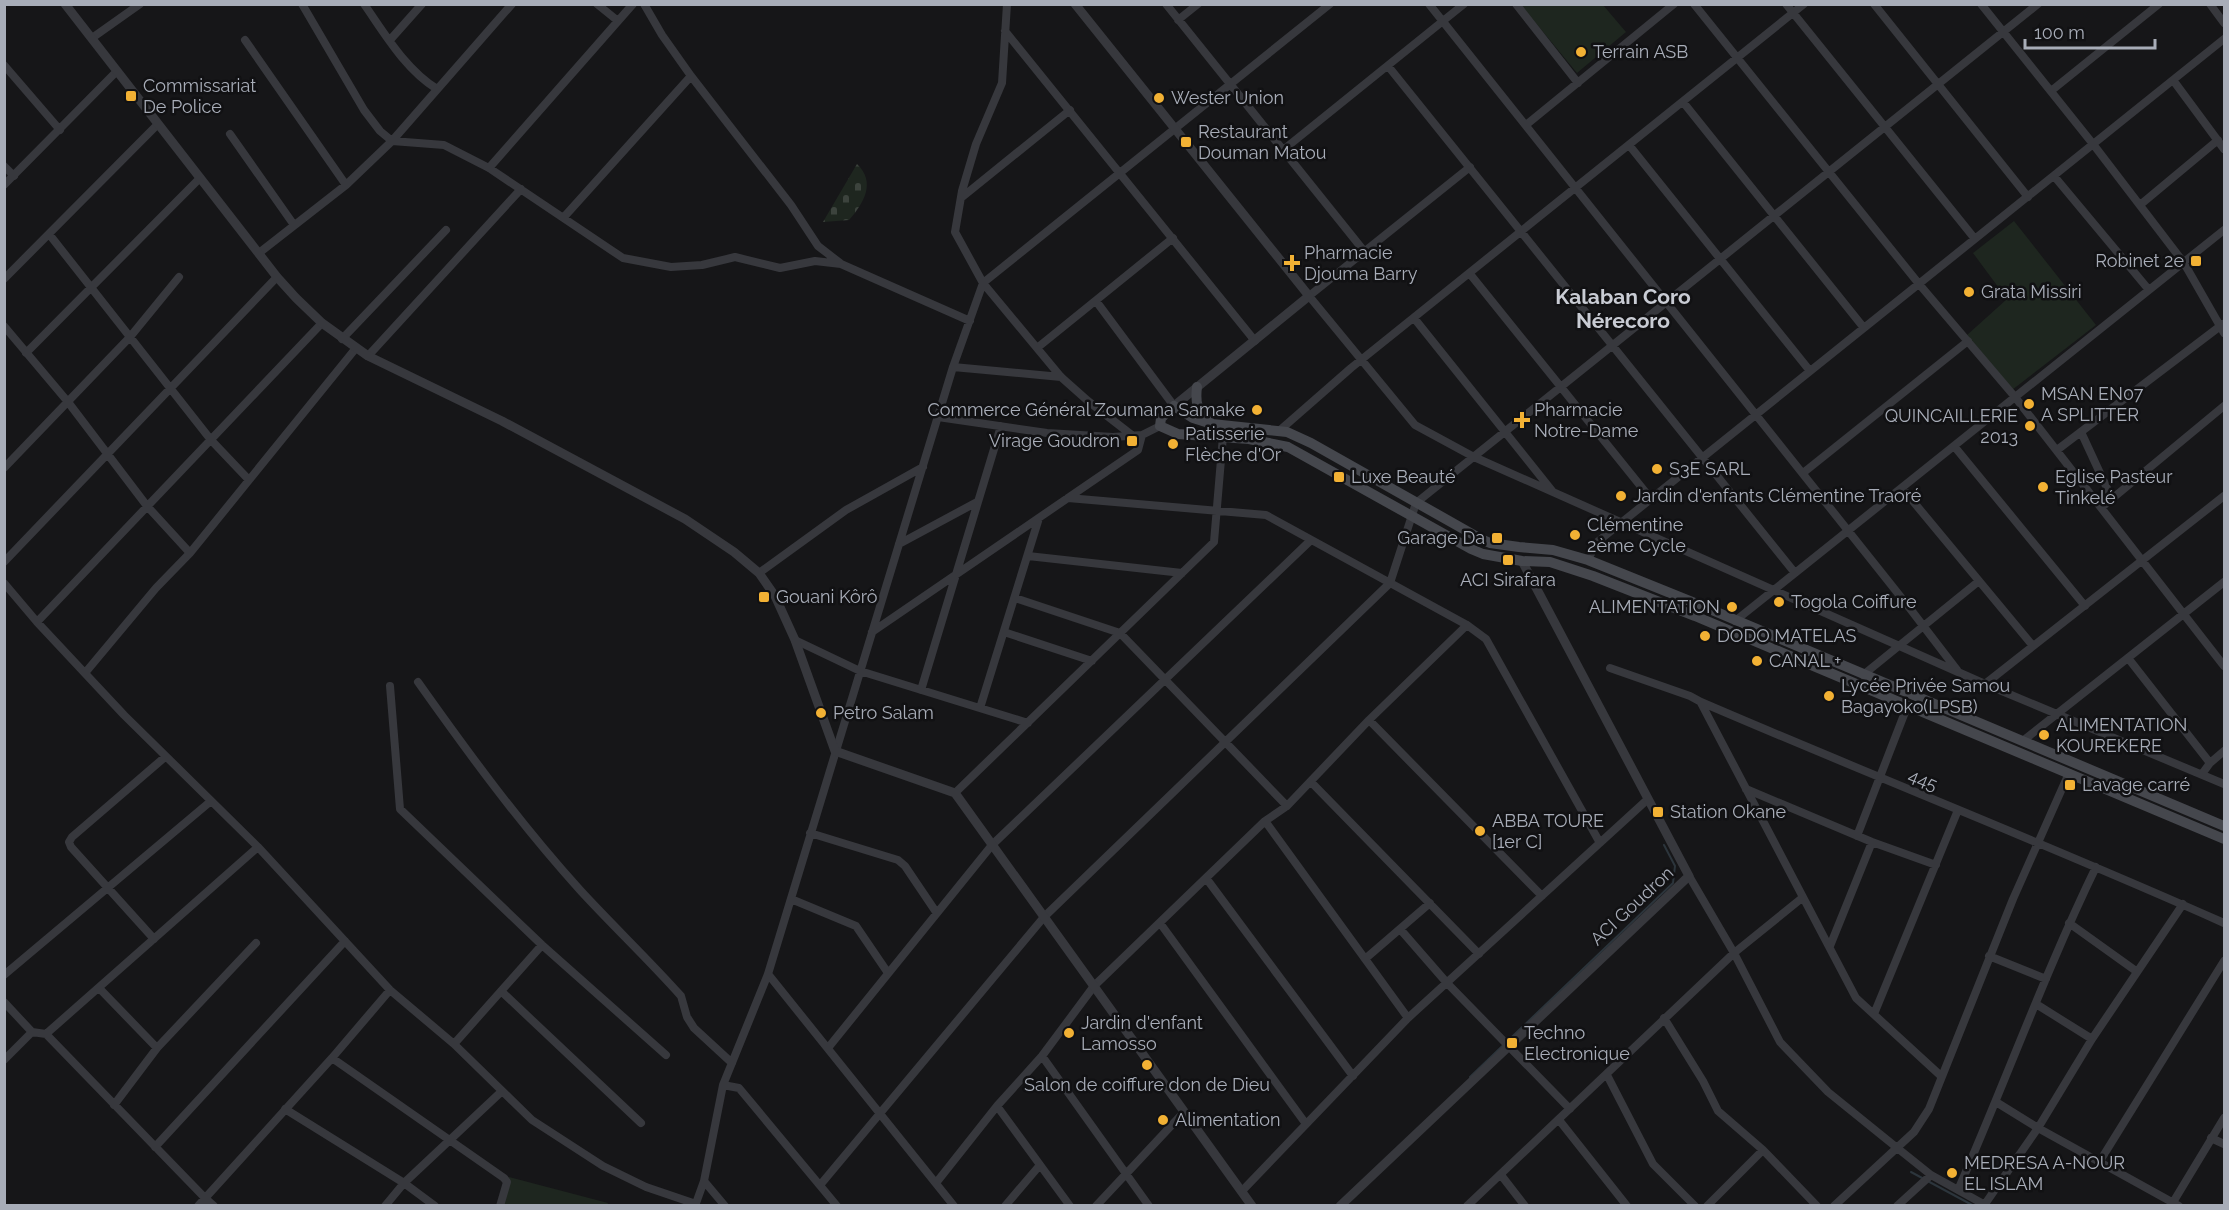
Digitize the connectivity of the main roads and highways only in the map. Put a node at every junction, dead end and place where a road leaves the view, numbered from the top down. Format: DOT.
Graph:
graph roads {
  1 [pos="1197,387"];
  2 [pos="1212,424"];
  3 [pos="2224,826"];
  4 [pos="2224,839"];
  1 -- 2 [label="main road"];
  2 -- 3 [label="main road"];
  2 -- 4 [label="main road"];
}
